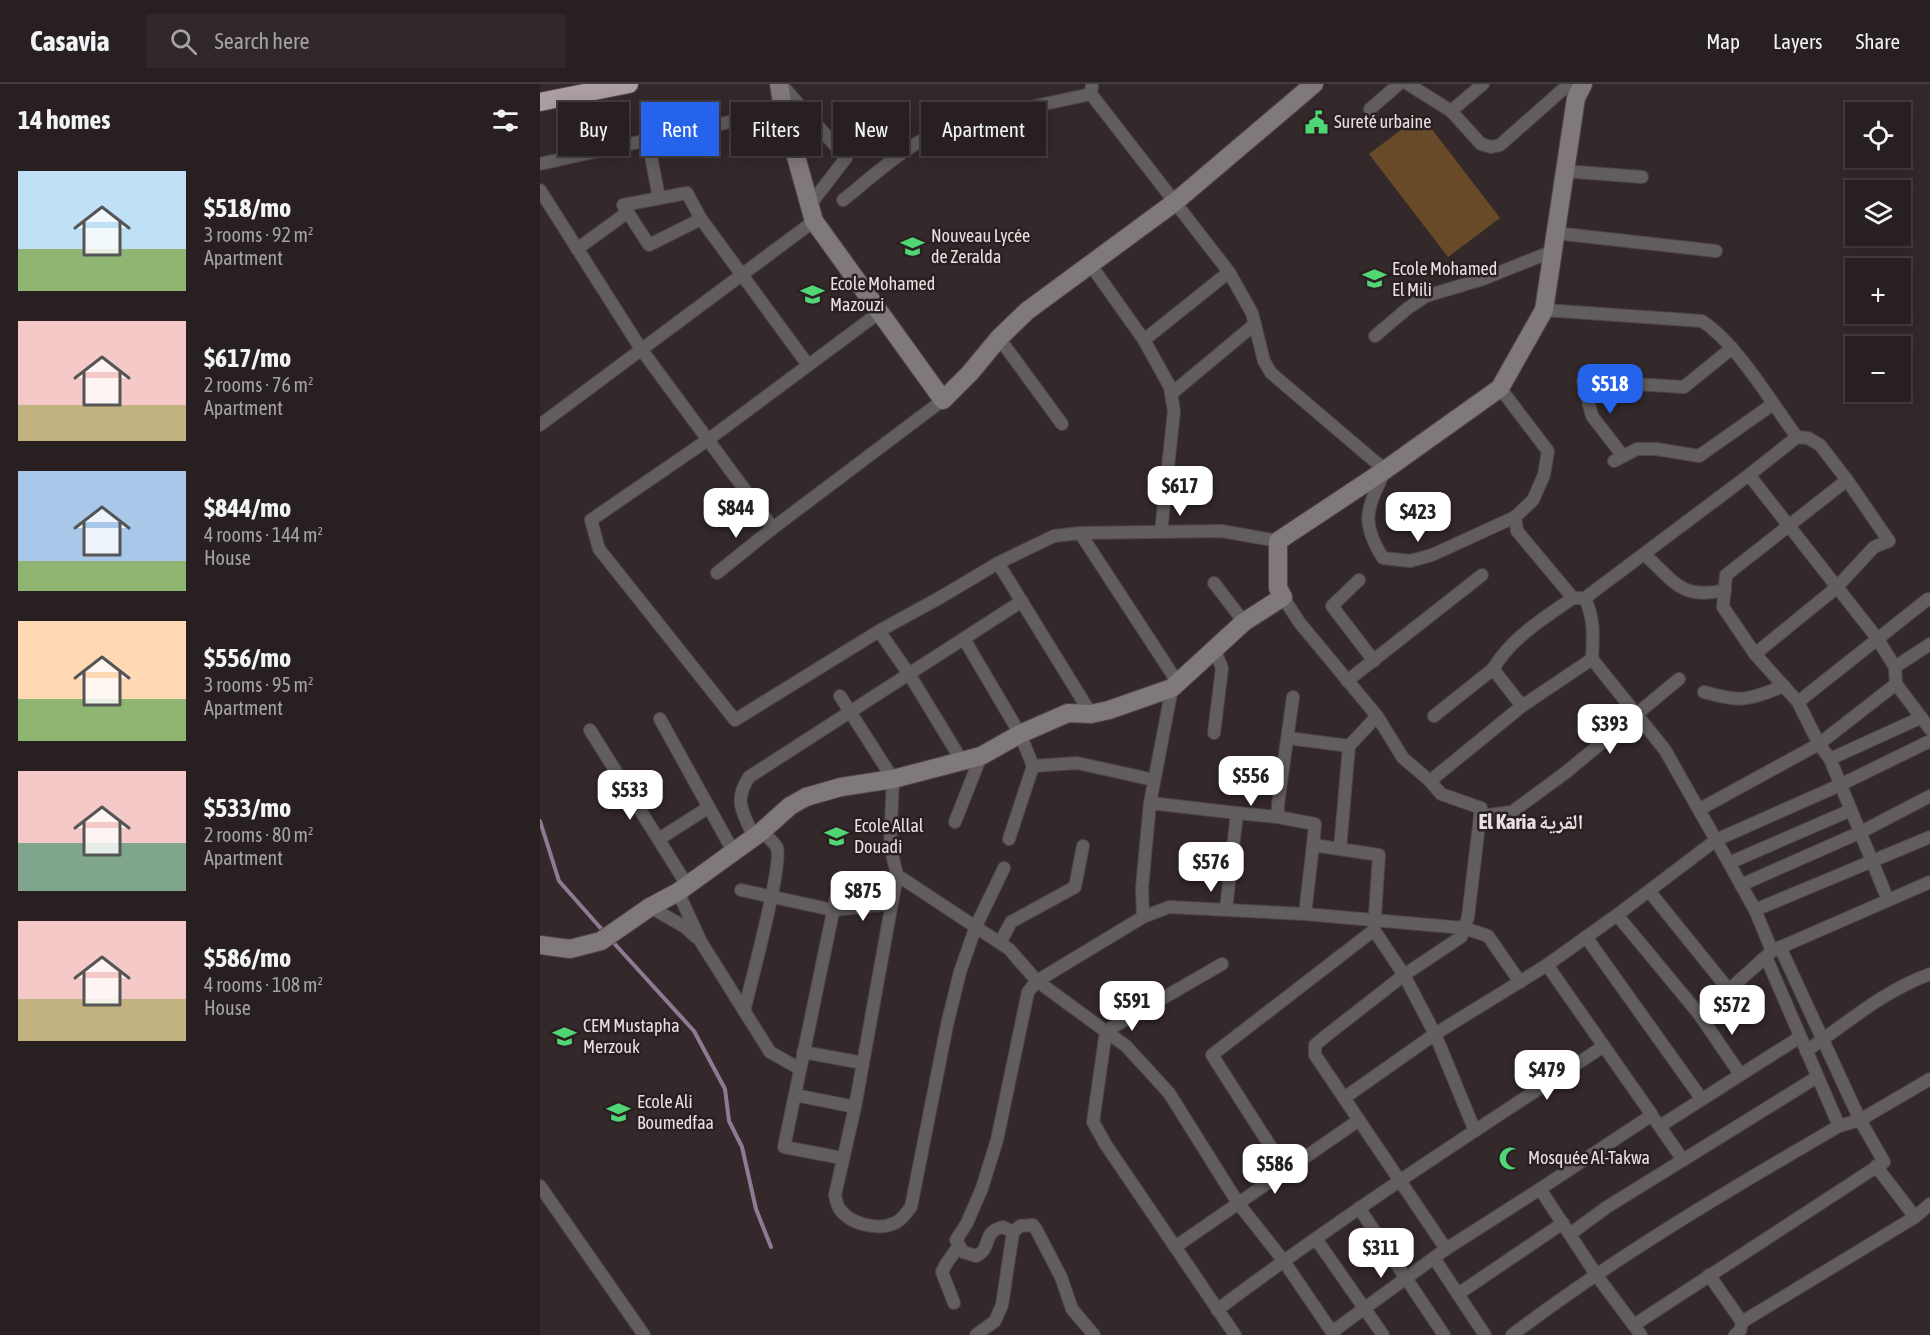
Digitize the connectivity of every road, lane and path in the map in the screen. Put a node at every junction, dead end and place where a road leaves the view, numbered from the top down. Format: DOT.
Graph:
graph roads {
  1 [pos="628,84"];
  2 [pos="780,84"];
  3 [pos="1314,84"];
  4 [pos="1399,84"];
  5 [pos="1408,84"];
  6 [pos="1483,84"];
  7 [pos="1575,87"];
  8 [pos="1091,89"];
  9 [pos="540,102"];
  10 [pos="782,102"];
  11 [pos="1370,109"];
  12 [pos="1451,111"];
  13 [pos="641,142"];
  14 [pos="651,156"];
  15 [pos="796,156"];
  16 [pos="540,164"];
  17 [pos="1564,171"];
  18 [pos="1642,177"];
  19 [pos="540,190"];
  20 [pos="659,198"];
  21 [pos="843,200"];
  22 [pos="1175,202"];
  23 [pos="627,212"];
  24 [pos="812,214"];
  25 [pos="701,219"];
  26 [pos="1554,242"];
  27 [pos="577,249"];
  28 [pos="1716,251"];
  29 [pos="1089,264"];
  30 [pos="1229,272"];
  31 [pos="742,274"];
  32 [pos="1544,310"];
  33 [pos="880,312"];
  34 [pos="1255,324"];
  35 [pos="1375,336"];
  36 [pos="999,338"];
  37 [pos="1144,340"];
  38 [pos="1732,348"];
  39 [pos="641,349"];
  40 [pos="808,365"];
  41 [pos="1500,388"];
  42 [pos="1171,394"];
  43 [pos="943,400"];
  44 [pos="1773,404"];
  45 [pos="1062,424"];
  46 [pos="540,425"];
  47 [pos="1797,437"];
  48 [pos="709,439"];
  49 [pos="1386,470"];
  50 [pos="1749,475"];
  51 [pos="1847,480"];
  52 [pos="1515,517"];
  53 [pos="1788,526"];
  54 [pos="773,528"];
  55 [pos="1161,532"];
  56 [pos="1080,533"];
  57 [pos="1278,541"];
  58 [pos="1644,554"];
  59 [pos="998,563"];
  60 [pos="717,573"];
  61 [pos="1482,575"];
  62 [pos="1359,580"];
  63 [pos="1214,583"];
  64 [pos="1836,588"];
  65 [pos="1725,590"];
  66 [pos="1706,594"];
  67 [pos="1283,597"];
  68 [pos="1579,598"];
  69 [pos="1928,599"];
  70 [pos="1022,601"];
  71 [pos="1723,607"];
  72 [pos="1244,622"];
  73 [pos="879,631"];
  74 [pos="1877,638"];
  75 [pos="964,639"];
  76 [pos="1930,644"];
  77 [pos="1215,651"];
  78 [pos="1755,654"];
  79 [pos="1592,659"];
  80 [pos="1374,661"];
  81 [pos="1895,667"];
  82 [pos="1493,669"];
  83 [pos="909,674"];
  84 [pos="1679,679"];
  85 [pos="1347,681"];
  86 [pos="1896,684"];
  87 [pos="1175,686"];
  88 [pos="1784,686"];
  89 [pos="1704,692"];
  90 [pos="840,696"];
  91 [pos="1293,698"];
  92 [pos="1798,702"];
  93 [pos="1522,706"];
  94 [pos="851,712"];
  95 [pos="1091,714"];
  96 [pos="1636,714"];
  97 [pos="1377,716"];
  98 [pos="1434,716"];
  99 [pos="1920,717"];
  100 [pos="660,719"];
  101 [pos="1930,729"];
  102 [pos="590,730"];
  103 [pos="1214,733"];
  104 [pos="1020,734"];
  105 [pos="1288,738"];
  106 [pos="1930,741"];
  107 [pos="1819,744"];
  108 [pos="1348,746"];
  109 [pos="981,756"];
  110 [pos="1830,759"];
  111 [pos="962,761"];
  112 [pos="1033,765"];
  113 [pos="893,779"];
  114 [pos="1154,780"];
  115 [pos="1430,781"];
  116 [pos="1840,785"];
  117 [pos="1930,796"];
  118 [pos="1150,803"];
  119 [pos="709,807"];
  120 [pos="1700,809"];
  121 [pos="1851,810"];
  122 [pos="1237,813"];
  123 [pos="1480,816"];
  124 [pos="1278,817"];
  125 [pos="955,822"];
  126 [pos="1861,832"];
  127 [pos="757,834"];
  128 [pos="1930,837"];
  129 [pos="659,839"];
  130 [pos="1009,839"];
  131 [pos="1716,840"];
  132 [pos="1313,845"];
  133 [pos="1083,846"];
  134 [pos="1340,849"];
  135 [pos="733,851"];
  136 [pos="1873,861"];
  137 [pos="1730,863"];
  138 [pos="1004,868"];
  139 [pos="897,874"];
  140 [pos="1930,882"];
  141 [pos="1741,885"];
  142 [pos="838,888"];
  143 [pos="683,889"];
  144 [pos="741,891"];
  145 [pos="1649,891"];
  146 [pos="771,898"];
  147 [pos="1888,900"];
  148 [pos="891,904"];
  149 [pos="650,907"];
  150 [pos="1226,909"];
  151 [pos="832,910"];
  152 [pos="1755,910"];
  153 [pos="1305,914"];
  154 [pos="1617,915"];
  155 [pos="1143,917"];
  156 [pos="1374,925"];
  157 [pos="976,926"];
  158 [pos="1464,928"];
  159 [pos="1586,937"];
  160 [pos="701,942"];
  161 [pos="1000,943"];
  162 [pos="540,945"];
  163 [pos="1773,951"];
  164 [pos="1222,964"];
  165 [pos="1547,965"];
  166 [pos="1930,974"];
  167 [pos="1404,975"];
  168 [pos="1037,981"];
  169 [pos="1520,982"];
  170 [pos="1729,990"];
  171 [pos="744,1011"];
  172 [pos="1699,1014"];
  173 [pos="1106,1031"];
  174 [pos="1435,1034"];
  175 [pos="1800,1037"];
  176 [pos="1822,1040"];
  177 [pos="1604,1046"];
  178 [pos="1806,1051"];
  179 [pos="803,1052"];
  180 [pos="863,1064"];
  181 [pos="800,1070"];
  182 [pos="1740,1074"];
  183 [pos="1817,1077"];
  184 [pos="1930,1079"];
  185 [pos="795,1095"];
  186 [pos="1344,1098"];
  187 [pos="1701,1098"];
  188 [pos="855,1107"];
  189 [pos="1859,1119"];
  190 [pos="1359,1120"];
  191 [pos="1656,1121"];
  192 [pos="1839,1126"];
  193 [pos="1474,1131"];
  194 [pos="842,1158"];
  195 [pos="1683,1160"];
  196 [pos="1876,1166"];
  197 [pos="1285,1169"];
  198 [pos="1400,1180"];
  199 [pos="540,1186"];
  200 [pos="1540,1189"];
  201 [pos="1238,1203"];
  202 [pos="1930,1204"];
  203 [pos="1359,1208"];
  204 [pos="1915,1217"];
  205 [pos="1563,1223"];
  206 [pos="1013,1232"];
  207 [pos="1570,1234"];
  208 [pos="1316,1239"];
  209 [pos="1175,1246"];
  210 [pos="958,1247"];
  211 [pos="1446,1249"];
  212 [pos="1434,1258"];
  213 [pos="1283,1260"];
  214 [pos="1709,1275"];
  215 [pos="1597,1276"];
  216 [pos="1408,1278"];
  217 [pos="1458,1294"];
  218 [pos="954,1303"];
  219 [pos="1366,1308"];
  220 [pos="1217,1310"];
  221 [pos="1743,1322"];
  222 [pos="1530,1330"];
  223 [pos="1637,1330"];
  224 [pos="982,1333"];
  225 [pos="1333,1334"];
  226 [pos="644,1335"];
  227 [pos="1094,1335"];
  228 [pos="1235,1335"];
  229 [pos="1383,1335"];
  230 [pos="1444,1335"];
  231 [pos="1485,1335"];
  232 [pos="1512,1335"];
  233 [pos="1735,1335"];
  1 -- 9 [label="highway"];
  2 -- 10 [label="street"];
  2 -- 24 [label="street"];
  3 -- 22 [label="street"];
  4 -- 11 [label="street"];
  5 -- 12 [label="street"];
  6 -- 12 [label="street"];
  7 -- 12 [label="street"];
  7 -- 17 [label="street"];
  8 -- 21 [label="street"];
  8 -- 22 [label="street"];
  13 -- 16 [label="street"];
  14 -- 20 [label="street"];
  15 -- 24 [label="street"];
  17 -- 18 [label="street"];
  17 -- 26 [label="street"];
  19 -- 27 [label="street"];
  20 -- 23 [label="street"];
  20 -- 25 [label="street"];
  22 -- 29 [label="street"];
  22 -- 30 [label="street"];
  23 -- 25 [label="street"];
  23 -- 27 [label="street"];
  24 -- 31 [label="street"];
  24 -- 33 [label="street"];
  25 -- 31 [label="street"];
  26 -- 28 [label="street"];
  26 -- 32 [label="street"];
  26 -- 35 [label="street"];
  27 -- 39 [label="street"];
  29 -- 36 [label="street"];
  29 -- 37 [label="street"];
  30 -- 34 [label="street"];
  30 -- 37 [label="street"];
  31 -- 39 [label="street"];
  31 -- 40 [label="street"];
  32 -- 38 [label="street"];
  32 -- 41 [label="street"];
  33 -- 40 [label="street"];
  33 -- 43 [label="street"];
  34 -- 42 [label="street"];
  34 -- 49 [label="street"];
  36 -- 43 [label="street"];
  36 -- 45 [label="street"];
  37 -- 42 [label="street"];
  38 -- 44 [label="street"];
  38 -- 44 [label="street"];
  39 -- 46 [label="street"];
  39 -- 48 [label="street"];
  40 -- 48 [label="street"];
  41 -- 49 [label="street"];
  41 -- 52 [label="street"];
  42 -- 55 [label="street"];
  43 -- 54 [label="street"];
  44 -- 47 [label="street"];
  47 -- 50 [label="street"];
  47 -- 51 [label="street"];
  48 -- 54 [label="street"];
  48 -- 73 [label="street"];
  49 -- 52 [label="street"];
  49 -- 57 [label="street"];
  50 -- 53 [label="street"];
  50 -- 58 [label="street"];
  51 -- 53 [label="street"];
  51 -- 64 [label="street"];
  52 -- 68 [label="street"];
  53 -- 64 [label="street"];
  53 -- 65 [label="street"];
  54 -- 60 [label="street"];
  55 -- 56 [label="street"];
  55 -- 57 [label="street"];
  56 -- 59 [label="street"];
  56 -- 87 [label="street"];
  57 -- 67 [label="street"];
  58 -- 66 [label="street"];
  58 -- 68 [label="street"];
  59 -- 70 [label="street"];
  59 -- 73 [label="street"];
  61 -- 80 [label="street"];
  62 -- 80 [label="street"];
  63 -- 72 [label="street"];
  64 -- 74 [label="street"];
  64 -- 78 [label="street"];
  65 -- 66 [label="street"];
  65 -- 71 [label="street"];
  66 -- 71 [label="street"];
  67 -- 72 [label="street"];
  67 -- 85 [label="street"];
  68 -- 79 [label="street"];
  68 -- 82 [label="street"];
  69 -- 74 [label="street"];
  70 -- 75 [label="street"];
  70 -- 95 [label="street"];
  71 -- 78 [label="street"];
  72 -- 77 [label="street"];
  73 -- 83 [label="street"];
  74 -- 81 [label="street"];
  74 -- 92 [label="street"];
  75 -- 83 [label="street"];
  75 -- 104 [label="street"];
  76 -- 81 [label="street"];
  77 -- 87 [label="street"];
  77 -- 103 [label="street"];
  78 -- 88 [label="street"];
  79 -- 93 [label="street"];
  79 -- 96 [label="street"];
  80 -- 85 [label="street"];
  81 -- 86 [label="street"];
  82 -- 93 [label="street"];
  82 -- 98 [label="street"];
  83 -- 94 [label="street"];
  83 -- 111 [label="street"];
  84 -- 96 [label="street"];
  85 -- 97 [label="street"];
  86 -- 99 [label="street"];
  86 -- 107 [label="street"];
  87 -- 95 [label="street"];
  87 -- 114 [label="street"];
  88 -- 89 [label="street"];
  88 -- 92 [label="street"];
  90 -- 94 [label="street"];
  91 -- 105 [label="street"];
  92 -- 107 [label="street"];
  93 -- 115 [label="street"];
  94 -- 113 [label="street"];
  94 -- 127 [label="street"];
  95 -- 104 [label="street"];
  96 -- 120 [label="street"];
  96 -- 123 [label="street"];
  97 -- 108 [label="street"];
  97 -- 115 [label="street"];
  99 -- 101 [label="street"];
  99 -- 110 [label="street"];
  100 -- 119 [label="street"];
  102 -- 129 [label="street"];
  104 -- 109 [label="street"];
  104 -- 112 [label="street"];
  105 -- 108 [label="street"];
  105 -- 124 [label="street"];
  106 -- 116 [label="street"];
  107 -- 110 [label="street"];
  107 -- 120 [label="street"];
  108 -- 134 [label="street"];
  109 -- 111 [label="street"];
  109 -- 125 [label="street"];
  110 -- 116 [label="street"];
  111 -- 113 [label="street"];
  112 -- 114 [label="street"];
  112 -- 130 [label="street"];
  113 -- 127 [label="street"];
  113 -- 139 [label="street"];
  114 -- 118 [label="street"];
  115 -- 123 [label="street"];
  116 -- 121 [label="street"];
  116 -- 131 [label="street"];
  117 -- 126 [label="street"];
  118 -- 122 [label="street"];
  118 -- 155 [label="street"];
  119 -- 129 [label="street"];
  119 -- 135 [label="street"];
  120 -- 131 [label="street"];
  121 -- 126 [label="street"];
  121 -- 137 [label="street"];
  122 -- 124 [label="street"];
  122 -- 150 [label="street"];
  123 -- 158 [label="street"];
  124 -- 132 [label="street"];
  126 -- 136 [label="street"];
  126 -- 141 [label="street"];
  127 -- 135 [label="street"];
  127 -- 146 [label="street"];
  128 -- 136 [label="street"];
  129 -- 143 [label="street"];
  131 -- 137 [label="street"];
  131 -- 145 [label="street"];
  132 -- 134 [label="street"];
  132 -- 153 [label="street"];
  133 -- 161 [label="street"];
  134 -- 156 [label="street"];
  135 -- 143 [label="street"];
  136 -- 147 [label="street"];
  136 -- 152 [label="street"];
  137 -- 141 [label="street"];
  138 -- 157 [label="street"];
  139 -- 148 [label="street"];
  139 -- 157 [label="street"];
  140 -- 147 [label="street"];
  141 -- 152 [label="street"];
  142 -- 151 [label="street"];
  143 -- 149 [label="street"];
  143 -- 160 [label="street"];
  144 -- 146 [label="street"];
  145 -- 154 [label="street"];
  145 -- 170 [label="street"];
  146 -- 151 [label="street"];
  146 -- 171 [label="street"];
  147 -- 163 [label="street"];
  148 -- 151 [label="street"];
  148 -- 180 [label="street"];
  149 -- 160 [label="street"];
  149 -- 162 [label="street"];
  150 -- 153 [label="street"];
  150 -- 155 [label="street"];
  151 -- 179 [label="street"];
  152 -- 163 [label="street"];
  153 -- 156 [label="street"];
  154 -- 159 [label="street"];
  154 -- 172 [label="street"];
  155 -- 168 [label="street"];
  156 -- 158 [label="street"];
  156 -- 167 [label="street"];
  156 -- 197 [label="street"];
  157 -- 161 [label="street"];
  157 -- 194 [label="street"];
  158 -- 167 [label="street"];
  158 -- 169 [label="street"];
  159 -- 165 [label="street"];
  159 -- 187 [label="street"];
  160 -- 171 [label="street"];
  161 -- 168 [label="street"];
  163 -- 170 [label="street"];
  163 -- 175 [label="street"];
  163 -- 176 [label="street"];
  164 -- 173 [label="street"];
  165 -- 169 [label="street"];
  165 -- 177 [label="street"];
  166 -- 176 [label="street"];
  167 -- 174 [label="street"];
  167 -- 186 [label="street"];
  168 -- 173 [label="street"];
  168 -- 210 [label="street"];
  169 -- 174 [label="street"];
  170 -- 172 [label="street"];
  171 -- 181 [label="street"];
  172 -- 182 [label="street"];
  173 -- 201 [label="street"];
  173 -- 209 [label="street"];
  174 -- 186 [label="street"];
  174 -- 193 [label="street"];
  175 -- 178 [label="street"];
  175 -- 182 [label="street"];
  176 -- 178 [label="street"];
  176 -- 189 [label="street"];
  177 -- 191 [label="street"];
  177 -- 193 [label="street"];
  178 -- 183 [label="street"];
  179 -- 180 [label="street"];
  179 -- 181 [label="street"];
  180 -- 188 [label="street"];
  181 -- 185 [label="street"];
  182 -- 187 [label="street"];
  183 -- 192 [label="street"];
  183 -- 195 [label="street"];
  184 -- 189 [label="street"];
  185 -- 188 [label="street"];
  185 -- 194 [label="street"];
  186 -- 190 [label="street"];
  187 -- 191 [label="street"];
  188 -- 194 [label="street"];
  189 -- 192 [label="street"];
  189 -- 196 [label="street"];
  190 -- 197 [label="street"];
  190 -- 198 [label="street"];
  191 -- 195 [label="street"];
  191 -- 200 [label="street"];
  192 -- 215 [label="street"];
  193 -- 198 [label="street"];
  195 -- 207 [label="street"];
  196 -- 204 [label="street"];
  196 -- 214 [label="street"];
  197 -- 201 [label="street"];
  198 -- 203 [label="street"];
  198 -- 211 [label="street"];
  199 -- 226 [label="street"];
  200 -- 205 [label="street"];
  200 -- 211 [label="street"];
  201 -- 209 [label="street"];
  201 -- 213 [label="street"];
  202 -- 204 [label="street"];
  203 -- 208 [label="street"];
  203 -- 216 [label="street"];
  204 -- 221 [label="street"];
  205 -- 207 [label="street"];
  205 -- 217 [label="street"];
  206 -- 210 [label="street"];
  206 -- 224 [label="street"];
  206 -- 227 [label="street"];
  207 -- 215 [label="street"];
  208 -- 213 [label="street"];
  208 -- 219 [label="street"];
  209 -- 220 [label="street"];
  210 -- 218 [label="street"];
  211 -- 212 [label="street"];
  212 -- 216 [label="street"];
  212 -- 217 [label="street"];
  213 -- 220 [label="street"];
  213 -- 225 [label="street"];
  214 -- 221 [label="street"];
  214 -- 223 [label="street"];
  215 -- 222 [label="street"];
  215 -- 223 [label="street"];
  216 -- 219 [label="street"];
  216 -- 230 [label="street"];
  217 -- 231 [label="street"];
  219 -- 225 [label="street"];
  219 -- 229 [label="street"];
  220 -- 228 [label="street"];
  221 -- 233 [label="street"];
  222 -- 232 [label="street"];
}
